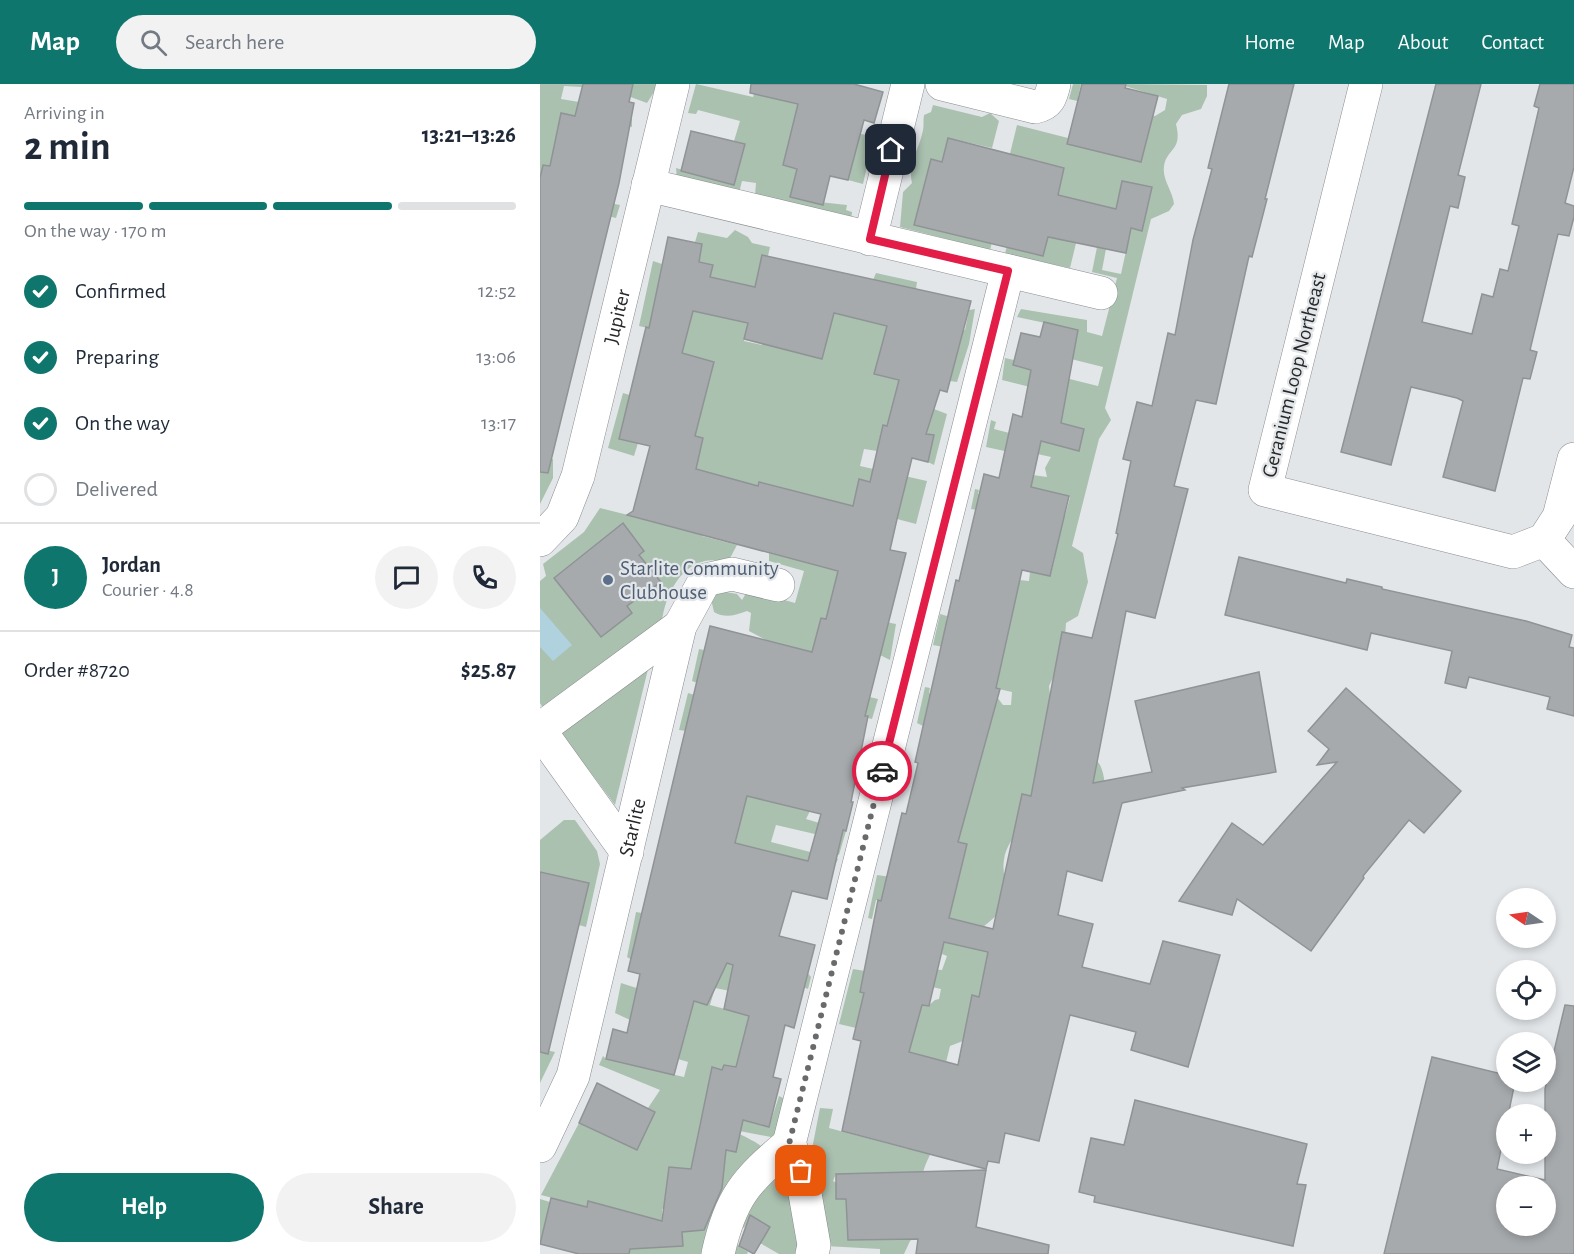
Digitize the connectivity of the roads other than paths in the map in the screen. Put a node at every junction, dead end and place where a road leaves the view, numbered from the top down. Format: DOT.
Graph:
graph roads {
  1 [pos="673,84"];
  2 [pos="908,84"];
  3 [pos="942,84"];
  4 [pos="1054,84"];
  5 [pos="1366,84"];
  6 [pos="648,185"];
  7 [pos="870,239"];
  8 [pos="1008,271"];
  9 [pos="1101,293"];
  10 [pos="1574,459"];
  11 [pos="540,540"];
  12 [pos="1544,540"];
  13 [pos="1574,572"];
  14 [pos="778,585"];
  15 [pos="680,627"];
  16 [pos="540,730"];
  17 [pos="627,852"];
  18 [pos="789,1144"];
  19 [pos="540,1146"];
  20 [pos="718,1254"];
  21 [pos="812,1254"];
  1 -- 6 [label="street, Jupiter"];
  2 -- 7 [label="street"];
  3 -- 4 [label="street"];
  5 -- 12 [label="street, Geranium Loop Northeast"];
  6 -- 7 [label="street"];
  6 -- 11 [label="street, Jupiter"];
  7 -- 8 [label="street"];
  8 -- 9 [label="street"];
  8 -- 18 [label="street"];
  10 -- 12 [label="street"];
  12 -- 13 [label="street"];
  14 -- 15 [label="street, Starlite"];
  15 -- 16 [label="street"];
  15 -- 17 [label="street, Starlite"];
  16 -- 17 [label="street"];
  17 -- 19 [label="street, Starlite"];
  18 -- 20 [label="street"];
  18 -- 21 [label="street"];
}
